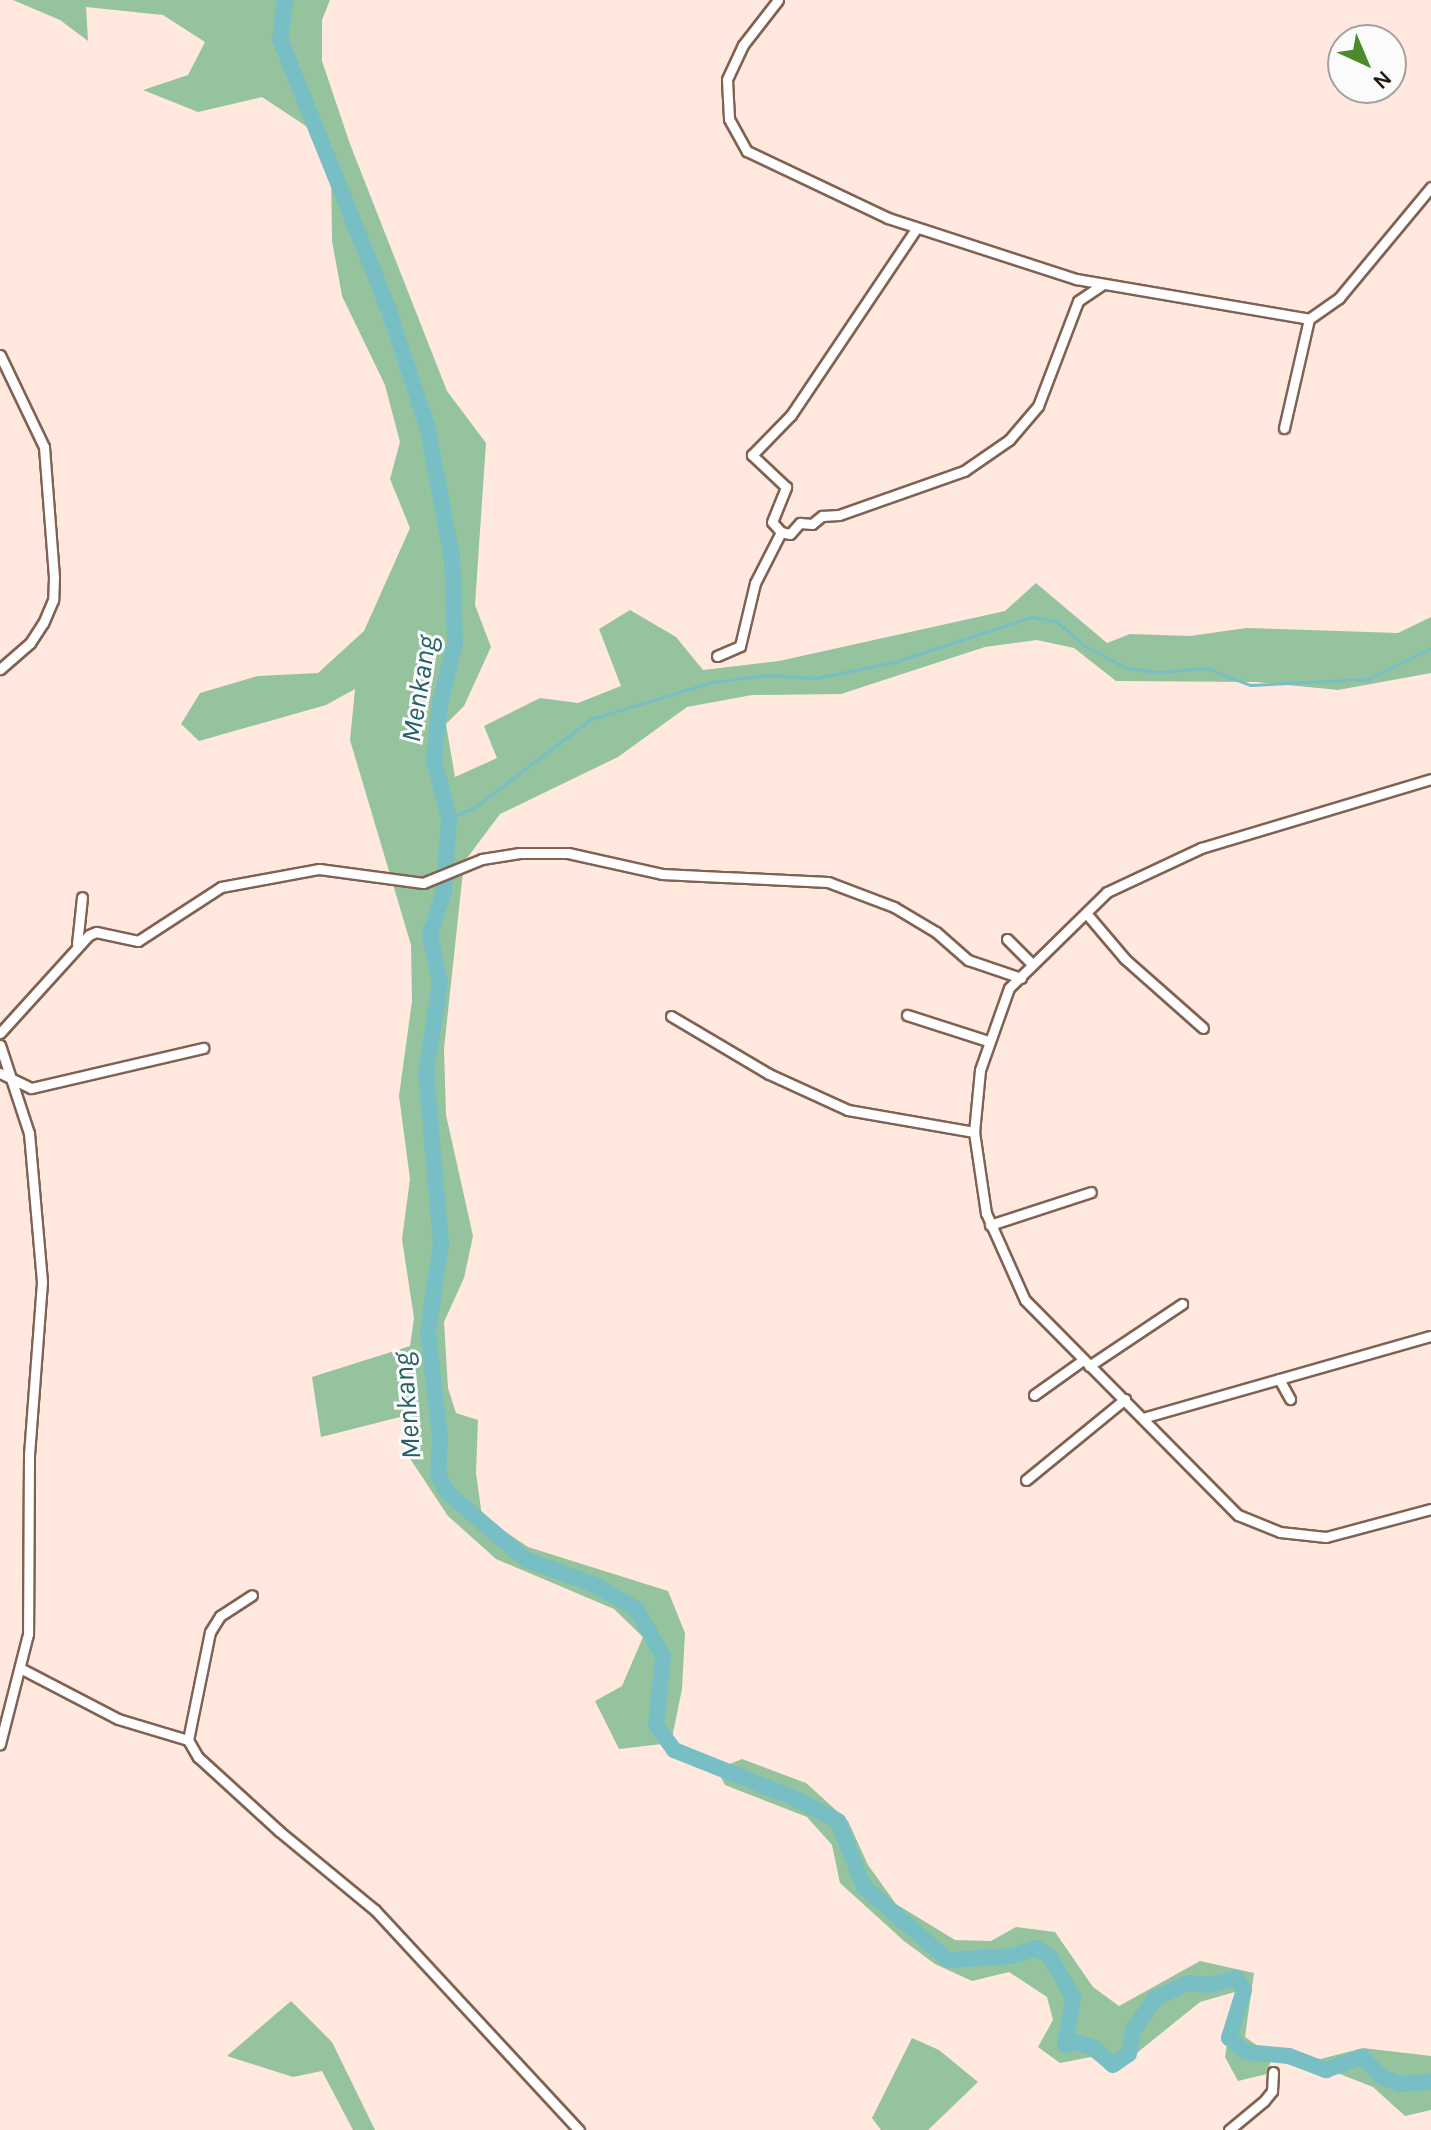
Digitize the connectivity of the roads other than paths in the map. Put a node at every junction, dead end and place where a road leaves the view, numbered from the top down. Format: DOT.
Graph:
graph roads {
  1 [pos="778,0"];
  2 [pos="1431,187"];
  3 [pos="916,229"];
  4 [pos="1102,285"];
  5 [pos="1309,319"];
  6 [pos="0,355"];
  7 [pos="1284,428"];
  8 [pos="781,532"];
  9 [pos="717,656"];
  10 [pos="0,669"];
  11 [pos="1431,779"];
  12 [pos="82,897"];
  13 [pos="1086,913"];
  14 [pos="1007,939"];
  15 [pos="76,948"];
  16 [pos="1032,964"];
  17 [pos="1021,978"];
  18 [pos="907,1015"];
  19 [pos="671,1016"];
  20 [pos="1203,1028"];
  21 [pos="0,1033"];
  22 [pos="988,1041"];
  23 [pos="0,1045"];
  24 [pos="203,1048"];
  25 [pos="0,1073"];
  26 [pos="17,1085"];
  27 [pos="974,1132"];
  28 [pos="1091,1192"];
  29 [pos="990,1225"];
  30 [pos="1182,1304"];
  31 [pos="1431,1336"];
  32 [pos="1086,1363"];
  33 [pos="1279,1379"];
  34 [pos="1034,1395"];
  35 [pos="1125,1399"];
  36 [pos="1290,1399"];
  37 [pos="1146,1417"];
  38 [pos="1026,1480"];
  39 [pos="1431,1509"];
  40 [pos="252,1595"];
  41 [pos="20,1668"];
  42 [pos="188,1740"];
  43 [pos="0,1744"];
  44 [pos="1273,2072"];
  45 [pos="579,2130"];
  46 [pos="1229,2130"];
  1 -- 3 [label="street"];
  2 -- 5 [label="street"];
  3 -- 4 [label="street"];
  3 -- 8 [label="street"];
  4 -- 5 [label="street"];
  4 -- 8 [label="street"];
  5 -- 7 [label="street"];
  6 -- 10 [label="street"];
  8 -- 9 [label="street"];
  11 -- 13 [label="street"];
  12 -- 15 [label="street"];
  13 -- 16 [label="street"];
  13 -- 20 [label="street"];
  14 -- 16 [label="street"];
  15 -- 17 [label="street"];
  15 -- 21 [label="street"];
  16 -- 17 [label="street"];
  17 -- 22 [label="street"];
  18 -- 22 [label="street"];
  19 -- 27 [label="street"];
  22 -- 27 [label="street"];
  23 -- 26 [label="street"];
  24 -- 26 [label="street"];
  25 -- 26 [label="street"];
  26 -- 41 [label="street"];
  27 -- 29 [label="street"];
  28 -- 29 [label="street"];
  29 -- 32 [label="street"];
  30 -- 32 [label="street"];
  31 -- 33 [label="street"];
  32 -- 34 [label="street"];
  32 -- 35 [label="street"];
  33 -- 36 [label="street"];
  33 -- 37 [label="street"];
  35 -- 37 [label="street"];
  35 -- 38 [label="street"];
  37 -- 39 [label="street"];
  40 -- 42 [label="street"];
  41 -- 42 [label="street"];
  41 -- 43 [label="street"];
  42 -- 45 [label="street"];
  44 -- 46 [label="street"];
}
